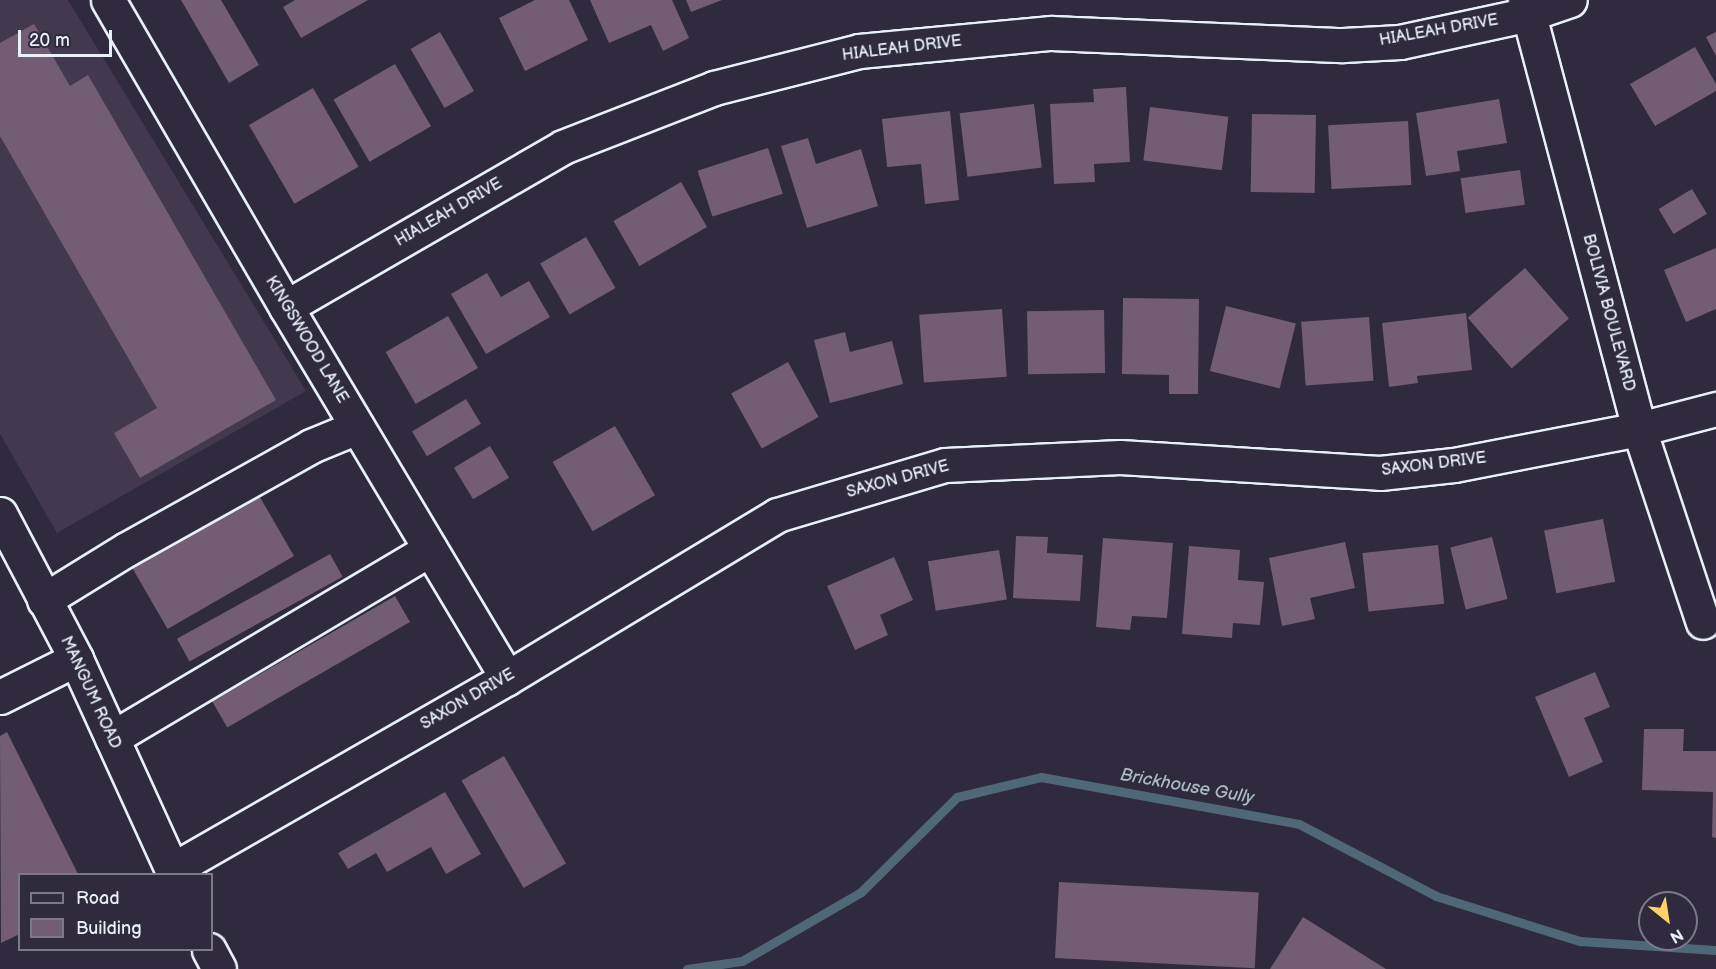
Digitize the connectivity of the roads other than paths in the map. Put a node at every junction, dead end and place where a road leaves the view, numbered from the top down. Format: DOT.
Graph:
graph roads {
  1 [pos="108,0"];
  2 [pos="1570,0"];
  3 [pos="1527,7"];
  4 [pos="286,307"];
  5 [pos="1716,408"];
  6 [pos="357,427"];
  7 [pos="1640,429"];
  8 [pos="0,514"];
  9 [pos="430,549"];
  10 [pos="44,600"];
  11 [pos="1703,622"];
  12 [pos="76,659"];
  13 [pos="507,678"];
  14 [pos="0,697"];
  15 [pos="112,738"];
  16 [pos="173,872"];
  17 [pos="210,951"];
  18 [pos="219,969"];
  1 -- 4 [label="street, KINGSWOOD LANE"];
  2 -- 3 [label="street, HIALEAH DRIVE"];
  3 -- 4 [label="street, HIALEAH DRIVE"];
  3 -- 7 [label="street, BOLIVIA BOULEVARD"];
  4 -- 6 [label="street, KINGSWOOD LANE"];
  5 -- 7 [label="street, SAXON DRIVE"];
  6 -- 9 [label="street, KINGSWOOD LANE"];
  6 -- 10 [label="street"];
  7 -- 11 [label="street, BOLIVIA BOULEVARD"];
  7 -- 13 [label="street, SAXON DRIVE"];
  8 -- 10 [label="street, MANGUM ROAD"];
  9 -- 13 [label="street, KINGSWOOD LANE"];
  9 -- 15 [label="street"];
  10 -- 12 [label="street, MANGUM ROAD"];
  12 -- 14 [label="street"];
  12 -- 15 [label="street, MANGUM ROAD"];
  13 -- 16 [label="street, SAXON DRIVE"];
  15 -- 16 [label="street, MANGUM ROAD"];
  17 -- 18 [label="street"];
}
